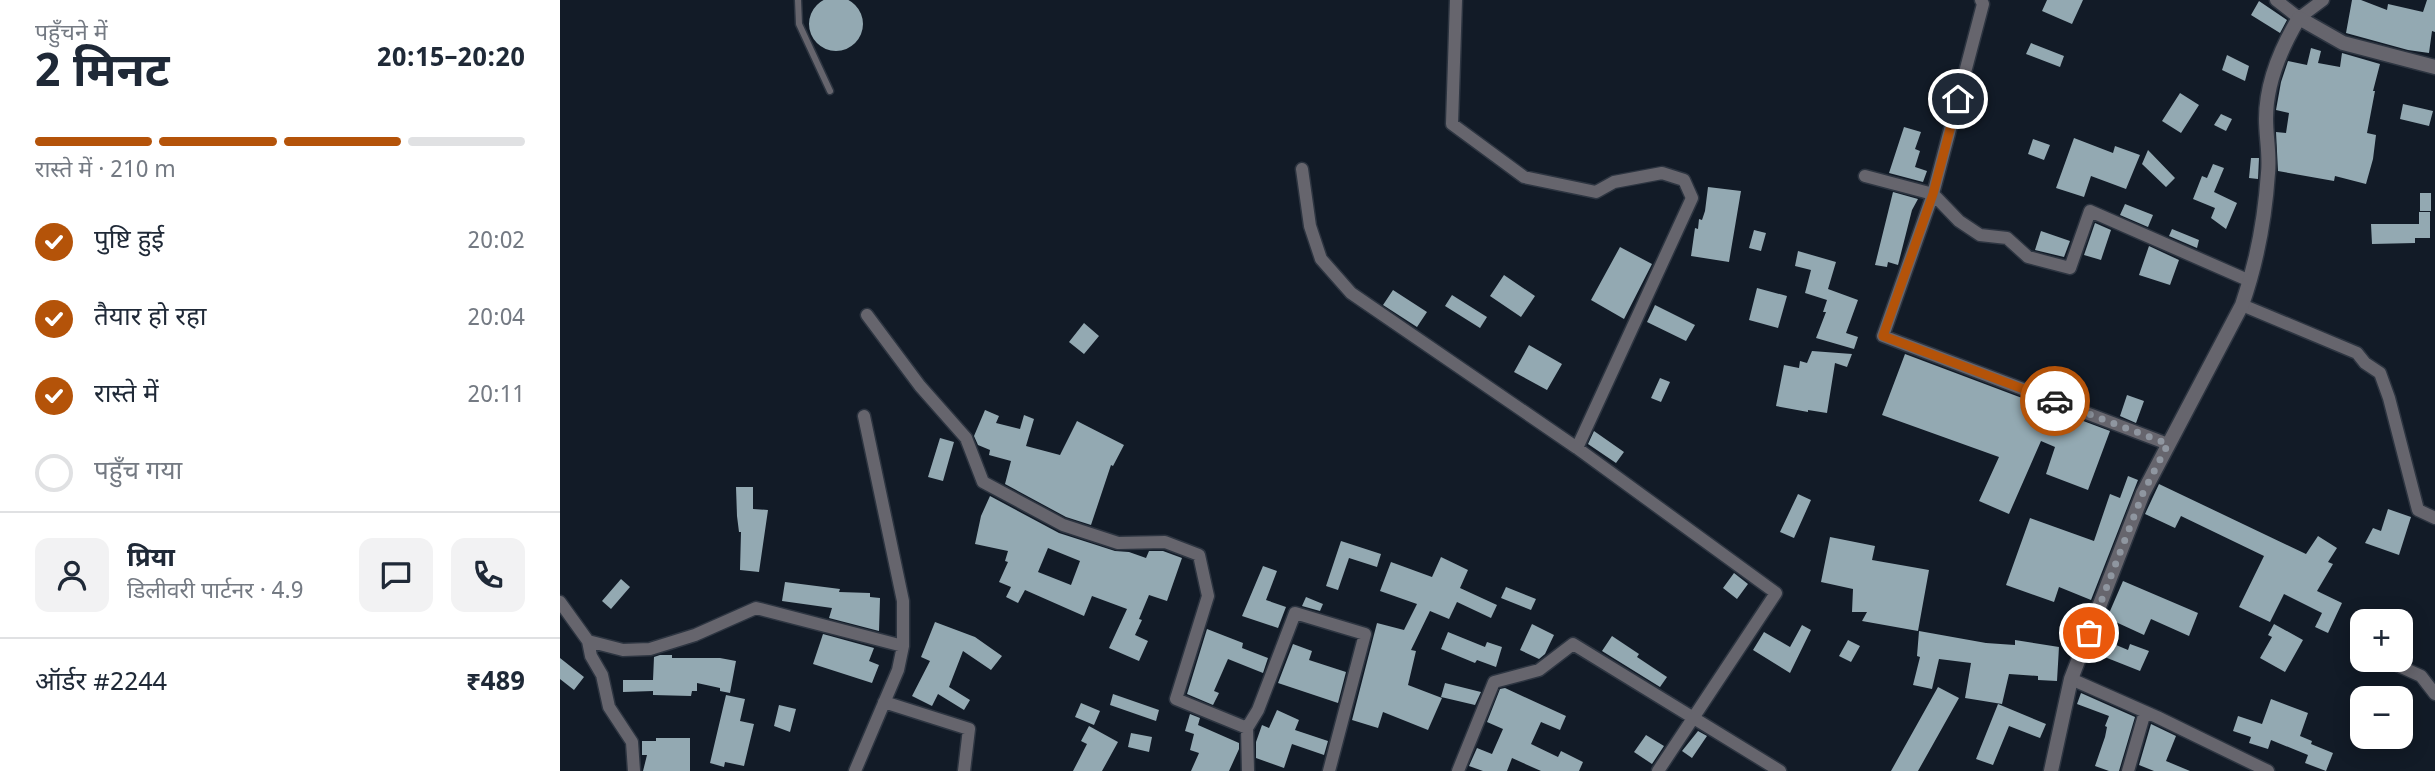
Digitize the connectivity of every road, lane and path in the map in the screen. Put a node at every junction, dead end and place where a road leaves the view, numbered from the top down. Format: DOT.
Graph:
graph roads {
  1 [pos="798,0"];
  2 [pos="1456,0"];
  3 [pos="1981,0"];
  4 [pos="2276,0"];
  5 [pos="2306,0"];
  6 [pos="2323,0"];
  7 [pos="2298,18"];
  8 [pos="2435,67"];
  9 [pos="830,91"];
  10 [pos="1302,169"];
  11 [pos="1864,176"];
  12 [pos="1933,194"];
  13 [pos="2250,281"];
  14 [pos="2242,305"];
  15 [pos="867,314"];
  16 [pos="864,416"];
  17 [pos="2168,444"];
  18 [pos="1577,448"];
  19 [pos="2435,518"];
  20 [pos="560,602"];
  21 [pos="588,641"];
  22 [pos="903,646"];
  23 [pos="2412,672"];
  24 [pos="2071,679"];
  25 [pos="2435,694"];
  26 [pos="884,702"];
  27 [pos="2145,712"];
  28 [pos="1693,718"];
  29 [pos="1247,728"];
  30 [pos="1463,770"];
  31 [pos="634,771"];
  32 [pos="855,771"];
  33 [pos="964,771"];
  34 [pos="1248,771"];
  35 [pos="1329,771"];
  36 [pos="1658,771"];
  37 [pos="1780,771"];
  38 [pos="2051,771"];
  39 [pos="2128,771"];
  40 [pos="2268,771"];
  1 -- 9 [label="lane"];
  2 -- 18 [label="street"];
  3 -- 12 [label="street"];
  4 -- 7 [label="street"];
  5 -- 7 [label="street"];
  6 -- 7 [label="street"];
  7 -- 8 [label="street"];
  7 -- 13 [label="street"];
  10 -- 18 [label="street"];
  11 -- 12 [label="street"];
  12 -- 13 [label="street"];
  12 -- 17 [label="street"];
  13 -- 14 [label="street"];
  14 -- 17 [label="street"];
  14 -- 19 [label="street"];
  15 -- 29 [label="street"];
  16 -- 22 [label="street"];
  17 -- 24 [label="street"];
  18 -- 28 [label="street"];
  20 -- 21 [label="street"];
  21 -- 22 [label="street"];
  21 -- 31 [label="street"];
  22 -- 26 [label="street"];
  23 -- 25 [label="street"];
  24 -- 27 [label="street"];
  24 -- 38 [label="street"];
  26 -- 32 [label="street"];
  26 -- 33 [label="street"];
  27 -- 39 [label="street"];
  27 -- 40 [label="street"];
  28 -- 30 [label="street"];
  28 -- 36 [label="street"];
  28 -- 37 [label="street"];
  29 -- 34 [label="street"];
  29 -- 35 [label="street"];
}
